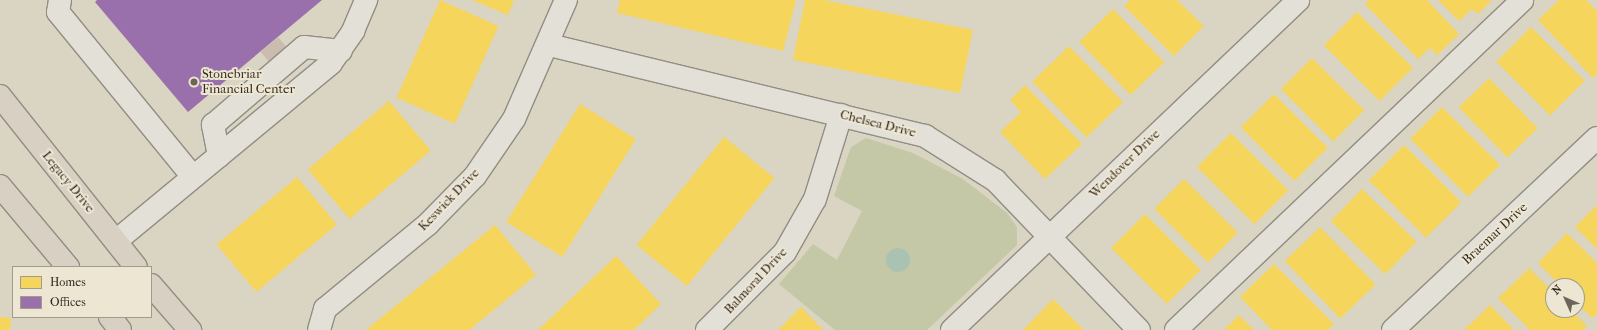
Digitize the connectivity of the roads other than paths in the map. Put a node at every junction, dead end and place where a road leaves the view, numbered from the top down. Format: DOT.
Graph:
graph roads {
  1 [pos="60,0"];
  2 [pos="366,0"];
  3 [pos="566,0"];
  4 [pos="1522,0"];
  5 [pos="1287,3"];
  6 [pos="549,45"];
  7 [pos="341,51"];
  8 [pos="0,96"];
  9 [pos="841,115"];
  10 [pos="1597,138"];
  11 [pos="219,156"];
  12 [pos="193,177"];
  13 [pos="0,186"];
  14 [pos="1051,235"];
  15 [pos="116,241"];
  16 [pos="67,266"];
  17 [pos="135,266"];
  18 [pos="152,286"];
  19 [pos="111,318"];
  20 [pos="120,330"];
  21 [pos="190,330"];
  22 [pos="319,330"];
  23 [pos="707,330"];
  24 [pos="952,330"];
  25 [pos="1139,330"];
  26 [pos="1176,330"];
  27 [pos="1393,330"];
  1 -- 12 [label="street"];
  2 -- 7 [label="street"];
  3 -- 6 [label="street, Keswick Drive"];
  4 -- 26 [label="street"];
  5 -- 14 [label="street, Wendover Drive"];
  6 -- 9 [label="street, Chelsea Drive"];
  6 -- 22 [label="street, Keswick Drive"];
  7 -- 11 [label="street"];
  7 -- 11 [label="street"];
  8 -- 15 [label="main road, Legacy Drive"];
  9 -- 14 [label="street, Chelsea Drive"];
  9 -- 23 [label="street, Balmoral Drive"];
  10 -- 27 [label="street, Braemar Drive"];
  11 -- 12 [label="street"];
  12 -- 15 [label="street"];
  13 -- 16 [label="main road"];
  14 -- 24 [label="street, Wendover Drive"];
  14 -- 25 [label="street, Chelsea Drive"];
  15 -- 17 [label="main road, Legacy Drive"];
  18 -- 21 [label="main road"];
  19 -- 20 [label="main road"];
}
